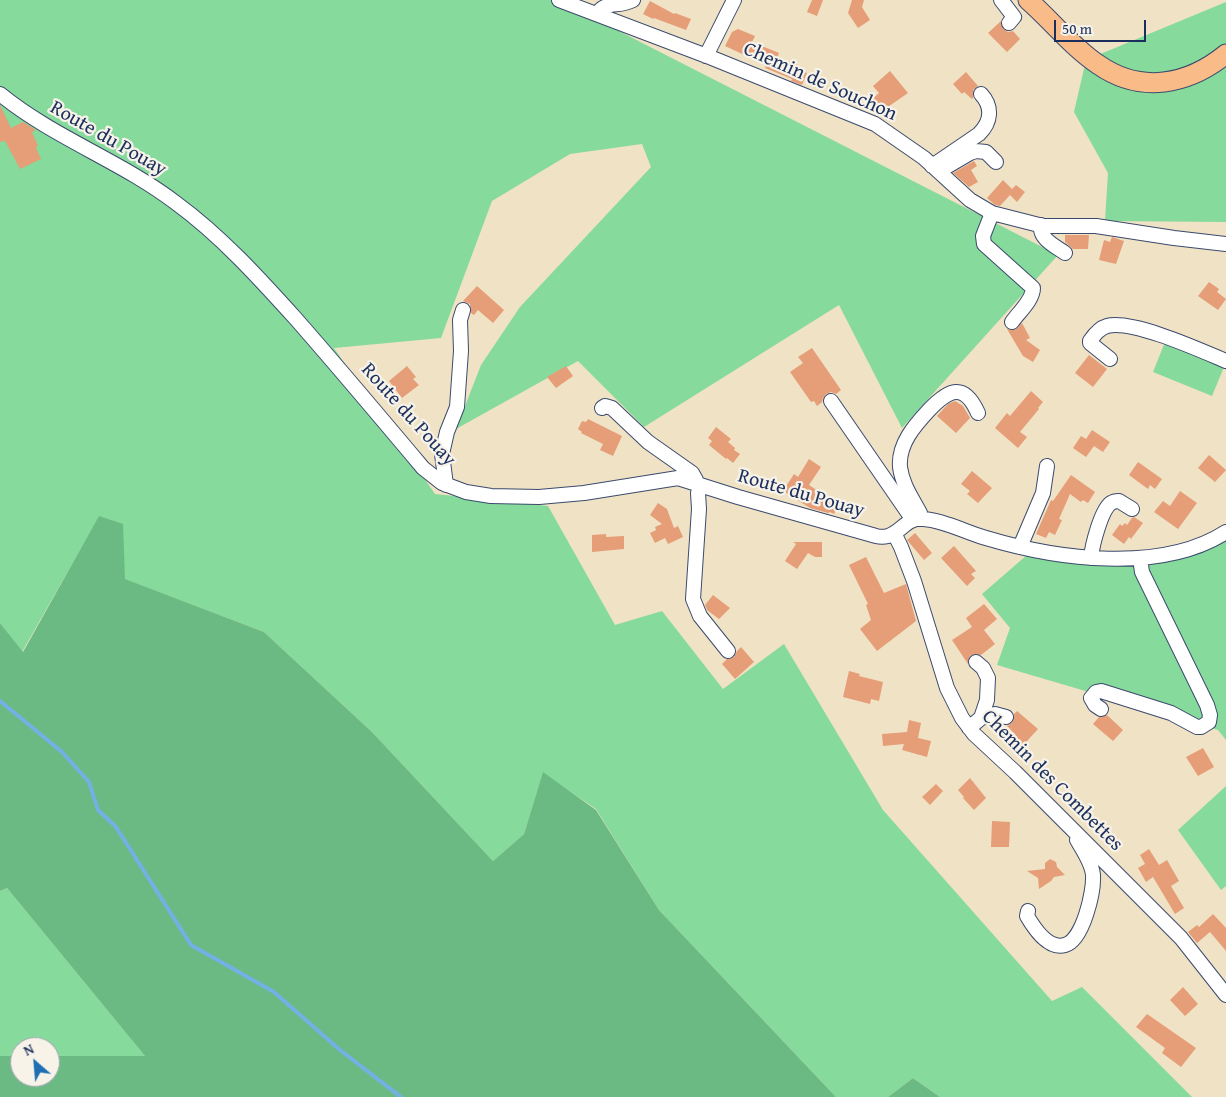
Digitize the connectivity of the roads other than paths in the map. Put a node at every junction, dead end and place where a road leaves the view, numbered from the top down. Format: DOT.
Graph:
graph roads {
  1 [pos="560,0"];
  2 [pos="634,0"];
  3 [pos="734,0"];
  4 [pos="1001,0"];
  5 [pos="1028,0"];
  6 [pos="597,14"];
  7 [pos="1009,23"];
  8 [pos="1226,54"];
  9 [pos="706,56"];
  10 [pos="0,94"];
  11 [pos="981,94"];
  12 [pos="996,162"];
  13 [pos="935,169"];
  14 [pos="992,213"];
  15 [pos="1041,225"];
  16 [pos="1226,244"];
  17 [pos="1065,253"];
  18 [pos="463,310"];
  19 [pos="1012,322"];
  20 [pos="1110,359"];
  21 [pos="1226,361"];
  22 [pos="831,401"];
  23 [pos="602,408"];
  24 [pos="978,413"];
  25 [pos="1047,466"];
  26 [pos="698,484"];
  27 [pos="446,485"];
  28 [pos="1132,509"];
  29 [pos="917,519"];
  30 [pos="1226,532"];
  31 [pos="894,534"];
  32 [pos="1020,547"];
  33 [pos="1090,558"];
  34 [pos="1140,558"];
  35 [pos="728,651"];
  36 [pos="976,662"];
  37 [pos="1101,709"];
  38 [pos="1006,717"];
  39 [pos="981,718"];
  40 [pos="969,728"];
  41 [pos="1078,835"];
  42 [pos="1028,911"];
  43 [pos="1226,995"];
  1 -- 6 [label="street, Chemin de Souchon"];
  2 -- 6 [label="street"];
  3 -- 9 [label="street"];
  4 -- 7 [label="street"];
  5 -- 8 [label="main road"];
  6 -- 9 [label="street, Chemin de Souchon"];
  9 -- 13 [label="street, Chemin de Souchon"];
  10 -- 27 [label="street, Route du Pouay"];
  11 -- 13 [label="street"];
  12 -- 13 [label="street"];
  13 -- 14 [label="street, Chemin de Souchon"];
  14 -- 15 [label="street, Chemin de Souchon"];
  14 -- 19 [label="street"];
  15 -- 16 [label="street, Chemin de Souchon"];
  15 -- 17 [label="street"];
  18 -- 27 [label="street"];
  20 -- 21 [label="street"];
  22 -- 29 [label="street"];
  23 -- 26 [label="street"];
  24 -- 29 [label="street"];
  25 -- 32 [label="street"];
  26 -- 27 [label="street, Route du Pouay"];
  26 -- 31 [label="street, Route du Pouay"];
  26 -- 35 [label="street"];
  28 -- 33 [label="street"];
  29 -- 31 [label="street"];
  29 -- 32 [label="street"];
  30 -- 34 [label="street"];
  31 -- 40 [label="street, Chemin des Combettes"];
  32 -- 33 [label="street"];
  33 -- 34 [label="street"];
  34 -- 37 [label="street"];
  36 -- 39 [label="street"];
  38 -- 39 [label="street"];
  39 -- 40 [label="street"];
  40 -- 41 [label="street, Chemin des Combettes"];
  41 -- 42 [label="street"];
  41 -- 43 [label="street, Chemin des Combettes"];
}
